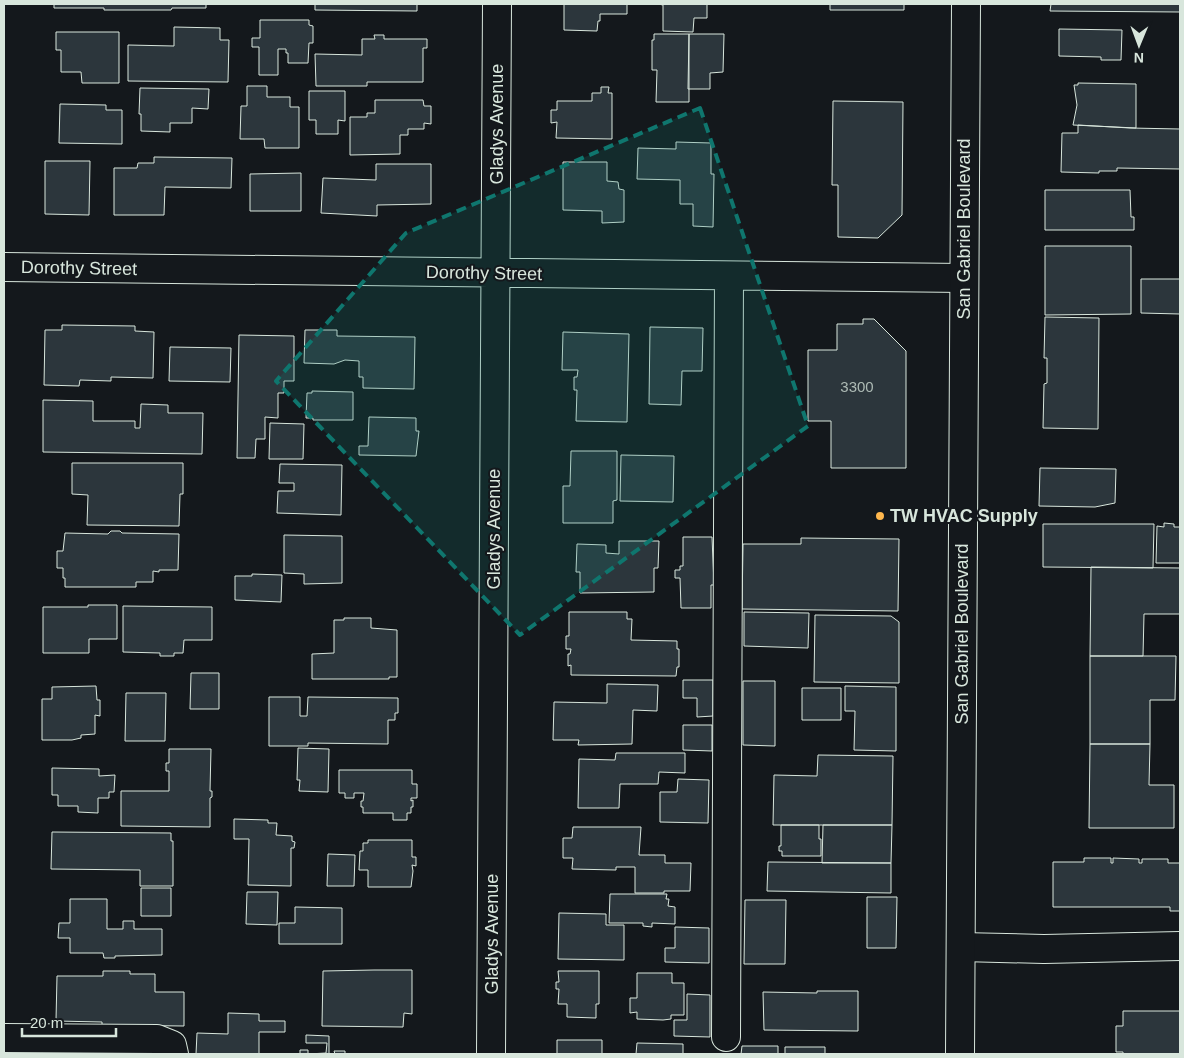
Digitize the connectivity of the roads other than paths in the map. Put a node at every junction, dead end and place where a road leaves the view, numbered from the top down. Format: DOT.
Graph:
graph roads {
  1 [pos="498,4"];
  2 [pos="966,4"];
  3 [pos="4,267"];
  4 [pos="495,273"];
  5 [pos="729,276"];
  6 [pos="964,278"];
  7 [pos="961,946"];
  8 [pos="1180,946"];
  9 [pos="726,1037"];
  10 [pos="4,1038"];
  11 [pos="174,1054"];
  12 [pos="491,1054"];
  13 [pos="960,1054"];
  1 -- 4 [label="street, Gladys Avenue"];
  2 -- 6 [label="street, San Gabriel Boulevard"];
  3 -- 4 [label="street, Dorothy Street"];
  4 -- 5 [label="street, Dorothy Street"];
  4 -- 12 [label="street, Gladys Avenue"];
  5 -- 6 [label="street, Dorothy Street"];
  5 -- 9 [label="street"];
  6 -- 7 [label="street, San Gabriel Boulevard"];
  7 -- 8 [label="street"];
  7 -- 13 [label="street, San Gabriel Boulevard"];
  10 -- 11 [label="street"];
}
